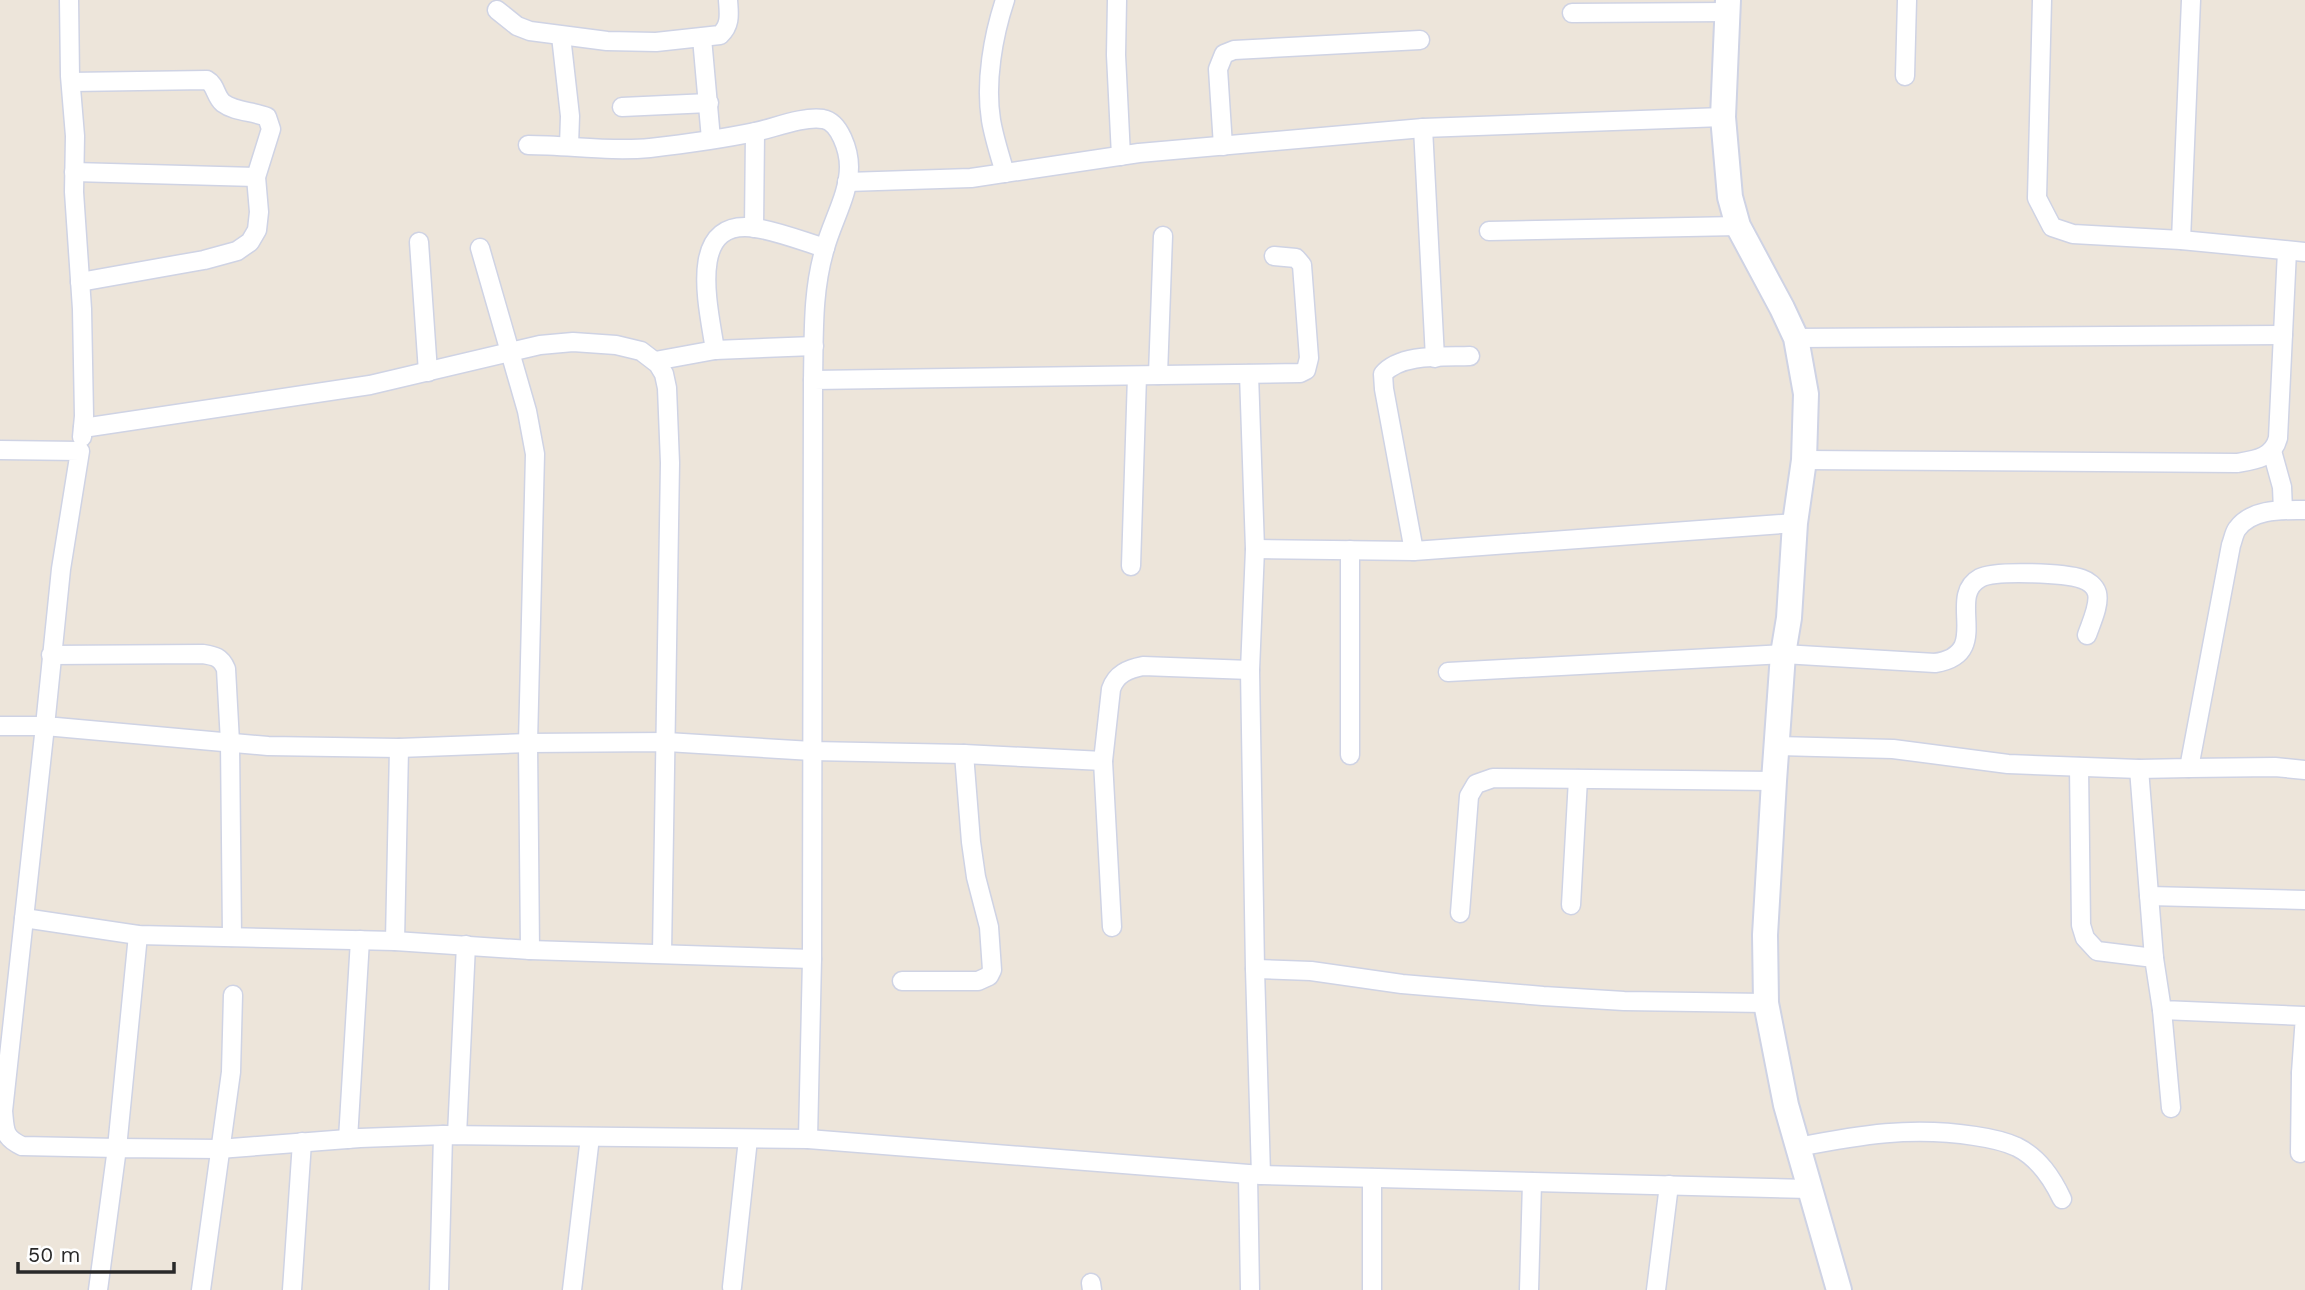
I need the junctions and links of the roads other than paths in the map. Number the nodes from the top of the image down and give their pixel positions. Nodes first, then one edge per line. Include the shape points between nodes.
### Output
1 (69, 0) edge
2 (728, 0) edge
3 (1005, 0) edge
4 (1117, 0) edge
5 (1907, 0) edge
6 (2042, 0) edge
7 (2191, 0) edge
8 (1727, 6) edge
9 (497, 10) dead end
10 (1573, 13) dead end
11 (561, 36) junction
12 (702, 38) junction
13 (1420, 40) dead end
14 (1905, 76) dead end
15 (71, 82) junction
16 (709, 103) junction
17 (622, 107) dead end
18 (1723, 117) junction
19 (1423, 128) junction
20 (755, 132) junction
21 (711, 139) junction
22 (528, 145) dead end
23 (569, 146) junction
24 (1223, 146) junction
25 (1121, 156) junction
26 (74, 172) junction
27 (1004, 173) junction
28 (257, 177) junction
29 (847, 181) junction
30 (1738, 226) junction
31 (754, 228) junction
32 (1489, 231) dead end
33 (1163, 236) dead end
34 (2181, 240) junction
35 (419, 242) dead end
36 (480, 248) dead end
37 (825, 248) junction
38 (2296, 252) edge
39 (1275, 256) dead end
40 (80, 282) junction
41 (2283, 335) junction
42 (1796, 338) junction
43 (814, 346) junction
44 (715, 351) junction
45 (510, 353) junction
46 (1470, 356) dead end
47 (1435, 358) junction
48 (655, 361) junction
49 (428, 372) junction
50 (1249, 374) junction
51 (1158, 375) junction
52 (1137, 376) junction
53 (813, 380) junction
54 (83, 428) junction
55 (0, 450) edge
56 (80, 451) junction
57 (2272, 451) junction
58 (1804, 460) junction
59 (2283, 510) junction
60 (2305, 510) edge
61 (1795, 523) junction
62 (1255, 549) junction
63 (1350, 550) junction
64 (1414, 551) junction
65 (1131, 565) dead end
66 (2087, 635) dead end
67 (1783, 654) junction
68 (51, 655) junction
69 (1250, 670) junction
70 (1448, 671) dead end
71 (0, 726) edge
72 (45, 726) junction
73 (667, 741) junction
74 (230, 743) junction
75 (528, 743) junction
76 (1776, 746) junction
77 (399, 748) junction
78 (812, 751) junction
79 (964, 754) junction
80 (1350, 755) dead end
81 (1103, 761) junction
82 (2079, 767) junction
83 (2189, 768) junction
84 (2139, 769) junction
85 (2305, 770) edge
86 (1578, 779) junction
87 (1773, 781) junction
88 (2149, 896) junction
89 (2305, 900) edge
90 (1571, 905) dead end
91 (1460, 913) dead end
92 (24, 918) junction
93 (1112, 927) dead end
94 (138, 935) junction
95 (232, 937) junction
96 (360, 940) junction
97 (395, 941) junction
98 (466, 945) junction
99 (530, 950) junction
100 (662, 953) junction
101 (2154, 958) junction
102 (812, 959) junction
103 (1255, 969) junction
104 (902, 981) dead end
105 (233, 995) dead end
106 (1766, 1003) junction
107 (2162, 1010) junction
108 (2305, 1015) edge
109 (5, 1049) edge
110 (2303, 1073) edge
111 (2171, 1108) dead end
112 (450, 1135) junction
113 (590, 1138) junction
114 (348, 1139) junction
115 (748, 1139) junction
116 (808, 1139) junction
117 (302, 1142) junction
118 (1798, 1147) junction
119 (117, 1148) junction
120 (219, 1149) junction
121 (2300, 1153) dead end
122 (1254, 1175) junction
123 (1372, 1178) junction
124 (1532, 1182) junction
125 (1669, 1185) junction
126 (1809, 1189) junction
127 (2062, 1199) dead end
128 (732, 1287) dead end
129 (98, 1290) edge
130 (201, 1290) edge
131 (292, 1290) edge
132 (439, 1290) edge
133 (572, 1290) edge
134 (1250, 1290) edge
135 (1372, 1290) edge
136 (1529, 1290) edge
137 (1656, 1290) edge
138 (1839, 1290) edge

1 - 15 street
2 - 12 street via 727,29
3 - 27 street via 989,96
4 - 25 street
5 - 14 street
6 - 34 street via 2037,198 2043,212 2052,227 2073,234
7 - 34 street
8 - 10 street
8 - 18 street
9 - 11 street via 517,26
11 - 12 street via 628,42
11 - 23 street
12 - 16 street
13 - 24 street via 1224,54 1218,69
15 - 26 street
15 - 28 street via 207,80 225,105 271,122
16 - 17 street
16 - 21 street
18 - 19 street
18 - 30 street via 1730,197
19 - 24 street
19 - 47 street
20 - 21 street
20 - 29 street via 809,119 831,122 849,156
20 - 31 street
21 - 23 street via 649,148
22 - 23 street
24 - 25 street
25 - 27 street
26 - 28 street
26 - 40 street
27 - 29 street
28 - 40 street via 257,230 237,251
29 - 37 street
30 - 32 street
30 - 42 street
31 - 37 street
31 - 44 street via 721,232 710,249 706,264
33 - 51 street
34 - 38 street
35 - 49 street
36 - 45 street
37 - 43 street via 815,290
38 - 41 street
39 - 50 street via 1296,258 1302,265 1309,358 1306,370 1300,373
40 - 54 street
41 - 42 street
41 - 57 street via 2278,438
42 - 58 street via 1806,394
43 - 44 street
43 - 53 street
44 - 48 street
45 - 48 street via 540,345 584,343 641,351
45 - 49 street
45 - 75 street via 535,454
46 - 47 street
47 - 64 street via 1404,360 1383,374
48 - 73 street via 667,388 670,463
49 - 54 street via 370,385
50 - 51 street
50 - 62 street
51 - 52 street
52 - 53 street
52 - 65 street
53 - 78 street
54 - 56 street
55 - 56 street
56 - 68 street
57 - 58 street via 2237,463
57 - 59 street
58 - 61 street
59 - 60 street
59 - 83 street via 2247,521 2237,529 2231,545
61 - 64 street
61 - 67 street
62 - 63 street
62 - 69 street
63 - 64 street
63 - 80 street
66 - 67 street via 2097,602 2091,583 2068,575 1998,573 1979,578 1971,586 1965,645 1948,661
67 - 70 street
67 - 76 street
68 - 72 street
68 - 74 street via 217,656 226,668
69 - 81 street via 1129,669 1114,680 1111,689
69 - 103 street
71 - 72 street
72 - 74 street
72 - 92 street
73 - 75 street
73 - 78 street
73 - 100 street
74 - 77 street
74 - 95 street
75 - 77 street
75 - 99 street
76 - 82 street via 1893,749 2008,764
76 - 87 street
77 - 97 street
78 - 79 street
78 - 102 street
79 - 81 street
79 - 104 street via 971,842 989,927 992,970 978,981
81 - 93 street
82 - 84 street
82 - 101 street via 2081,925 2085,938 2097,951
83 - 84 street
83 - 85 street
84 - 88 street
86 - 87 street
86 - 90 street
86 - 91 street via 1493,778 1476,784 1469,796
87 - 106 street
88 - 89 street
88 - 101 street
92 - 94 street
92 - 109 street
94 - 95 street
94 - 119 street
95 - 96 street
96 - 97 street
96 - 114 street
97 - 98 street
98 - 99 street
98 - 112 street
99 - 100 street
100 - 102 street
101 - 107 street
102 - 116 street
103 - 106 street via 1543,996
103 - 122 street
105 - 120 street via 231,1072
106 - 118 street
107 - 108 street
107 - 111 street
108 - 110 street
109 - 119 street via 3,1111 5,1132 11,1140 22,1146
110 - 121 street
112 - 113 street
112 - 114 street
112 - 132 street
113 - 115 street
113 - 133 street
114 - 117 street
115 - 116 street
115 - 128 street
116 - 122 street
117 - 120 street
117 - 131 street
118 - 126 street
118 - 127 street via 1869,1133 1910,1131 1993,1139 2018,1147 2040,1164
119 - 120 street
119 - 129 street
120 - 130 street
122 - 123 street
122 - 134 street
123 - 124 street
123 - 135 street
124 - 125 street
124 - 136 street
125 - 126 street
125 - 137 street
126 - 138 street

